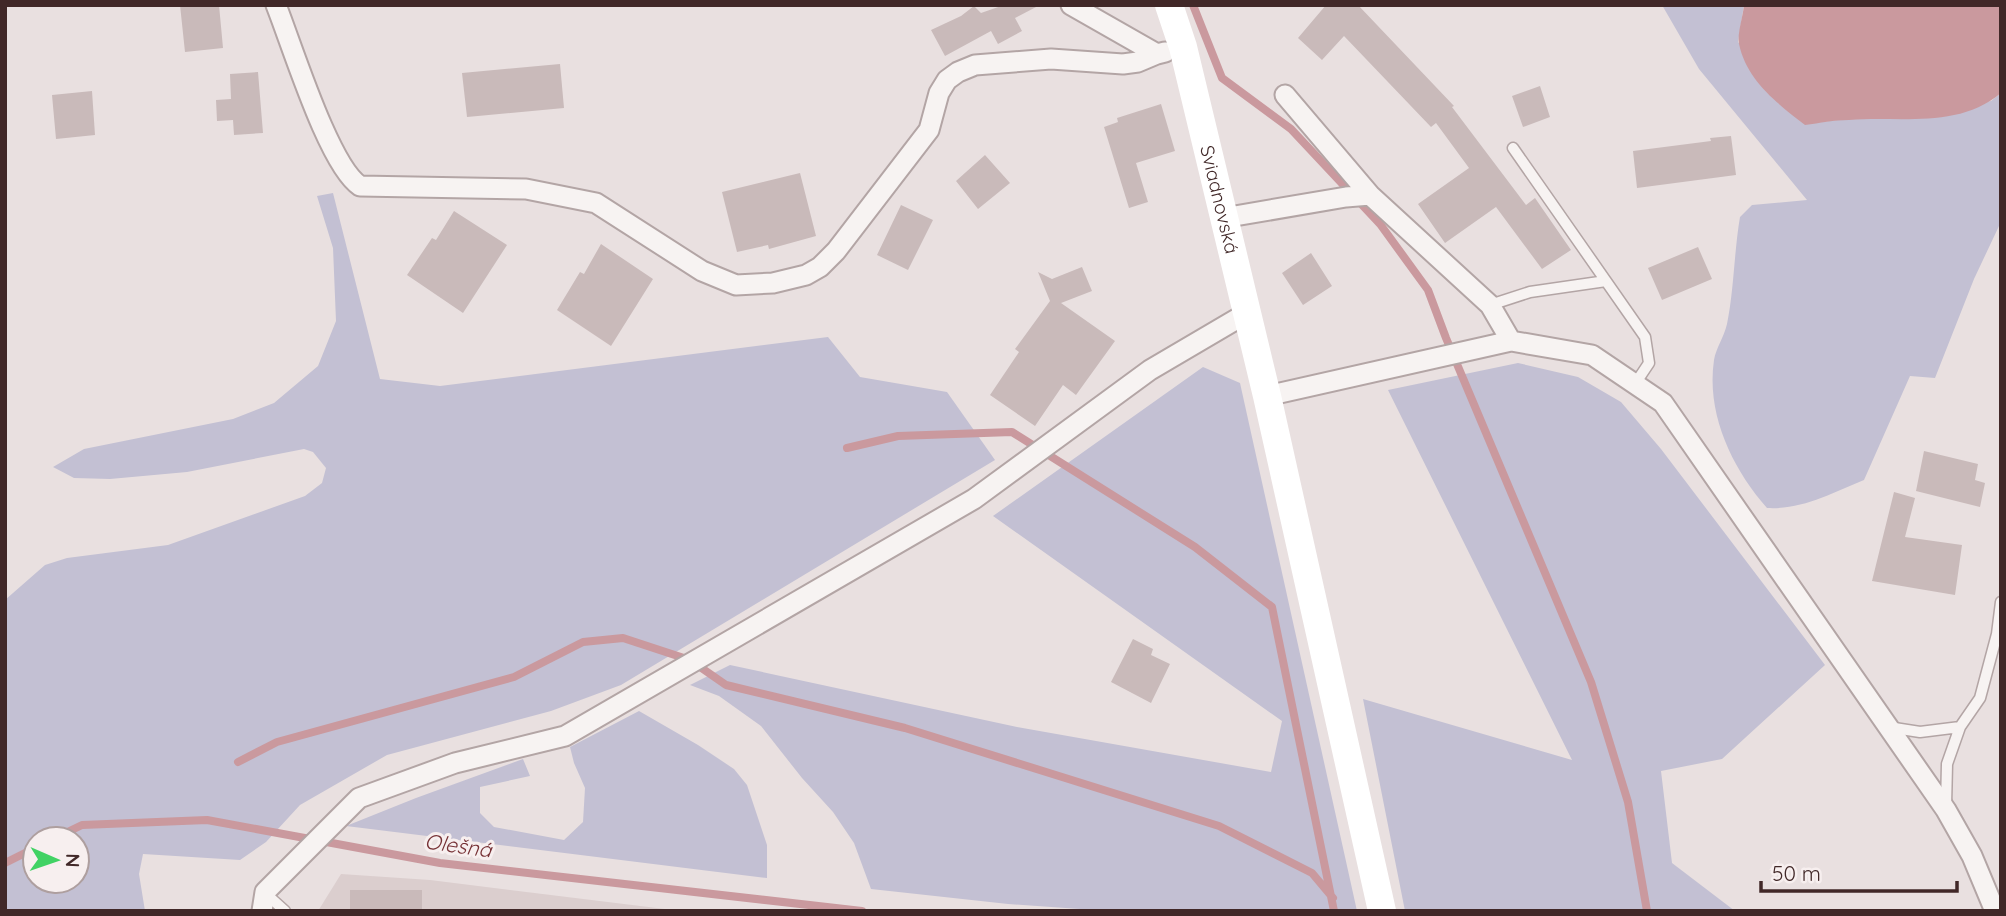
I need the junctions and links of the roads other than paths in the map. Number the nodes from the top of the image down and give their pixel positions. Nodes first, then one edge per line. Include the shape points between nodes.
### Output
1 (276, 5) edge
2 (1071, 5) edge
3 (1169, 5) edge
4 (1170, 51) junction
5 (1285, 95) dead end
6 (1513, 148) dead end
7 (1359, 196) junction
8 (1223, 218) junction
9 (1606, 281) junction
10 (1490, 305) junction
11 (1247, 313) junction
12 (1511, 341) junction
13 (1635, 384) junction
14 (1267, 396) junction
15 (2001, 602) edge
16 (1888, 727) junction
17 (1959, 727) junction
18 (1946, 810) junction
19 (263, 902) edge
20 (285, 911) edge
21 (1382, 911) edge
22 (1995, 911) edge

1 - 4 street via 331,147 349,179 360,186 526,189 596,203 702,271 736,285 773,283 820,267 929,130 939,93 958,72 975,65 1051,59 1123,64
2 - 4 street
3 - 4 street, Sviadnovská
4 - 8 street, Sviadnovská
5 - 7 street
6 - 9 lane
7 - 8 street
7 - 10 street
8 - 11 street, Sviadnovská
9 - 10 lane via 1530,292
9 - 13 lane via 1645,337 1649,363
10 - 12 street
11 - 14 street, Sviadnovská
11 - 19 street via 1150,370 974,499 565,736 455,763 359,798
12 - 13 street via 1592,355
12 - 14 street
13 - 16 street via 1662,403
14 - 21 street, Sviadnovská
15 - 17 lane via 1980,698
16 - 17 lane via 1920,732
16 - 18 street
17 - 18 lane via 1947,764
18 - 22 street
19 - 20 lane

